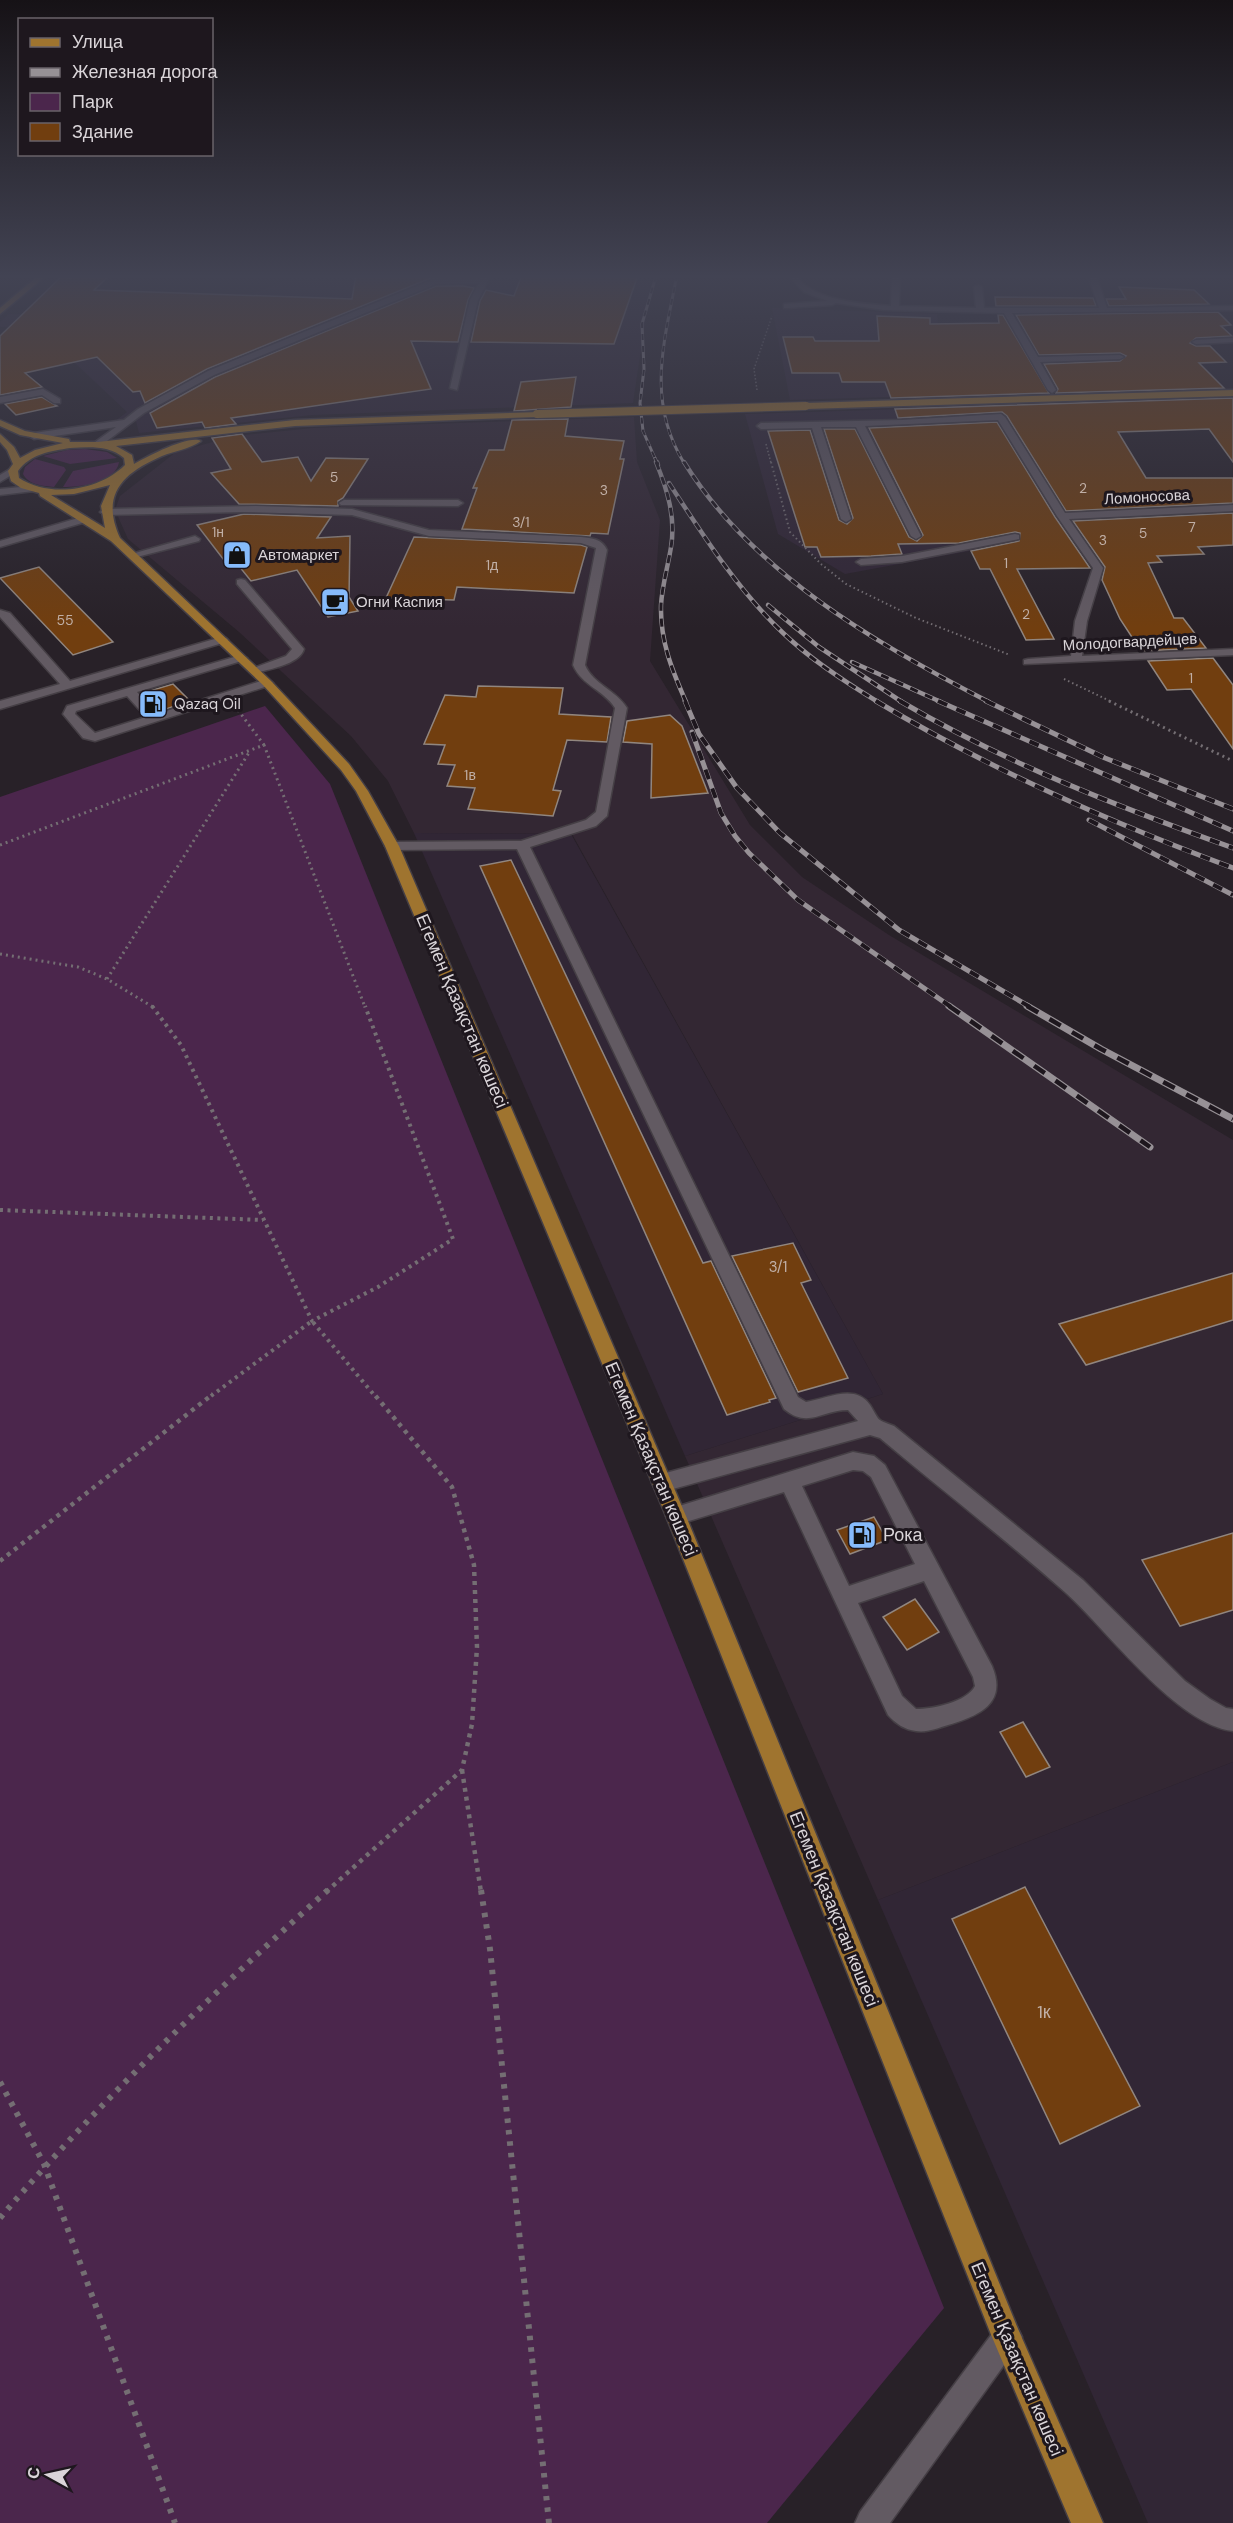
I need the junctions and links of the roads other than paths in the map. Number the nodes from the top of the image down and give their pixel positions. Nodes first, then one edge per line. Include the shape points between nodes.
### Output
1 (39, 393) edge
2 (44, 393) edge
3 (174, 393) edge
4 (1233, 393) edge
5 (0, 400) edge
6 (57, 401) dead end
7 (0, 423) edge
8 (124, 423) junction
9 (295, 423) junction
10 (859, 424) junction
11 (816, 425) junction
12 (761, 426) road end
13 (34, 436) junction
14 (0, 437) edge
15 (112, 442) junction
16 (94, 445) junction
17 (15, 467) junction
18 (122, 475) junction
19 (0, 479) edge
20 (32, 489) junction
21 (0, 492) edge
22 (458, 503) dead end
23 (1233, 508) edge
24 (246, 510) junction
25 (105, 512) junction
26 (1062, 516) junction
27 (85, 519) junction
28 (846, 519) dead end
29 (916, 537) dead end
30 (1015, 537) dead end
31 (115, 539) junction
32 (195, 539) dead end
33 (0, 544) edge
34 (133, 555) junction
35 (861, 562) dead end
36 (241, 582) dead end
37 (0, 613) edge
38 (222, 640) junction
39 (1233, 652) edge
40 (1076, 659) junction
41 (1028, 662) road end
42 (254, 670) junction
43 (66, 684) junction
44 (129, 691) junction
45 (0, 705) edge
46 (154, 718) junction
47 (522, 845) junction
48 (392, 846) junction
49 (870, 1426) junction
50 (789, 1481) junction
51 (662, 1483) junction
52 (676, 1516) junction
53 (929, 1569) junction
54 (844, 1598) junction
55 (1233, 1720) edge
56 (1007, 2337) junction
57 (871, 2523) edge
58 (1087, 2523) edge

1 - 5 street
2 - 6 street
3 - 8 street
4 - 9 main road, bridge
7 - 13 main road
8 - 13 street
8 - 15 street
9 - 15 main road
9 - 18 main road via 181,445
10 - 11 street
10 - 26 street via 1001,417
10 - 29 street
11 - 12 street
11 - 28 street
13 - 16 main road
14 - 17 main road via 10,449
15 - 16 main road
15 - 18 main road via 130,459 130,466
16 - 17 main road via 49,449 31,455
17 - 19 street
17 - 20 main road via 16,482
18 - 20 main road via 99,486 75,491
18 - 25 main road via 108,497
20 - 21 street
20 - 27 main road
22 - 24 street via 343,503
23 - 26 street, Ломоносова
24 - 25 street
24 - 47 street via 352,512 429,532 581,540 601,546 579,665 583,675 614,697 621,708 602,813 591,823
25 - 31 main road, Егемен Қазақстан көшесі
26 - 40 street via 1098,568 1081,621
27 - 31 main road
27 - 33 street
30 - 35 street via 902,560
31 - 34 main road, Егемен Қазақстан көшесі
32 - 34 street
34 - 38 main road, Егемен Қазақстан көшесі
36 - 42 street via 298,649 290,658
37 - 43 street via 6,615
38 - 42 main road, Егемен Қазақстан көшесі
38 - 43 street
39 - 40 street, Молодогвардейцев
40 - 41 street, Молодогвардейцев
42 - 44 street
42 - 46 street
42 - 48 main road, Егемен Қазақстан көшесі via 345,767
43 - 45 street
44 - 46 street
44 - 46 street via 71,709 69,714 91,737
47 - 48 street
47 - 49 street via 791,1403 806,1412 834,1403 852,1404 862,1411
48 - 51 main road, Егемен Қазақстан көшесі
49 - 51 street
49 - 55 street via 899,1440 1075,1587 1177,1689 1209,1711
50 - 52 street
50 - 53 street via 853,1461 874,1466
50 - 54 street
51 - 52 main road, Егемен Қазақстан көшесі
52 - 56 main road, Егемен Қазақстан көшесі
53 - 54 street
53 - 54 street via 986,1682 986,1691 975,1703 928,1720 909,1718 894,1704
56 - 57 street
56 - 58 main road, Егемен Қазақстан көшесі

